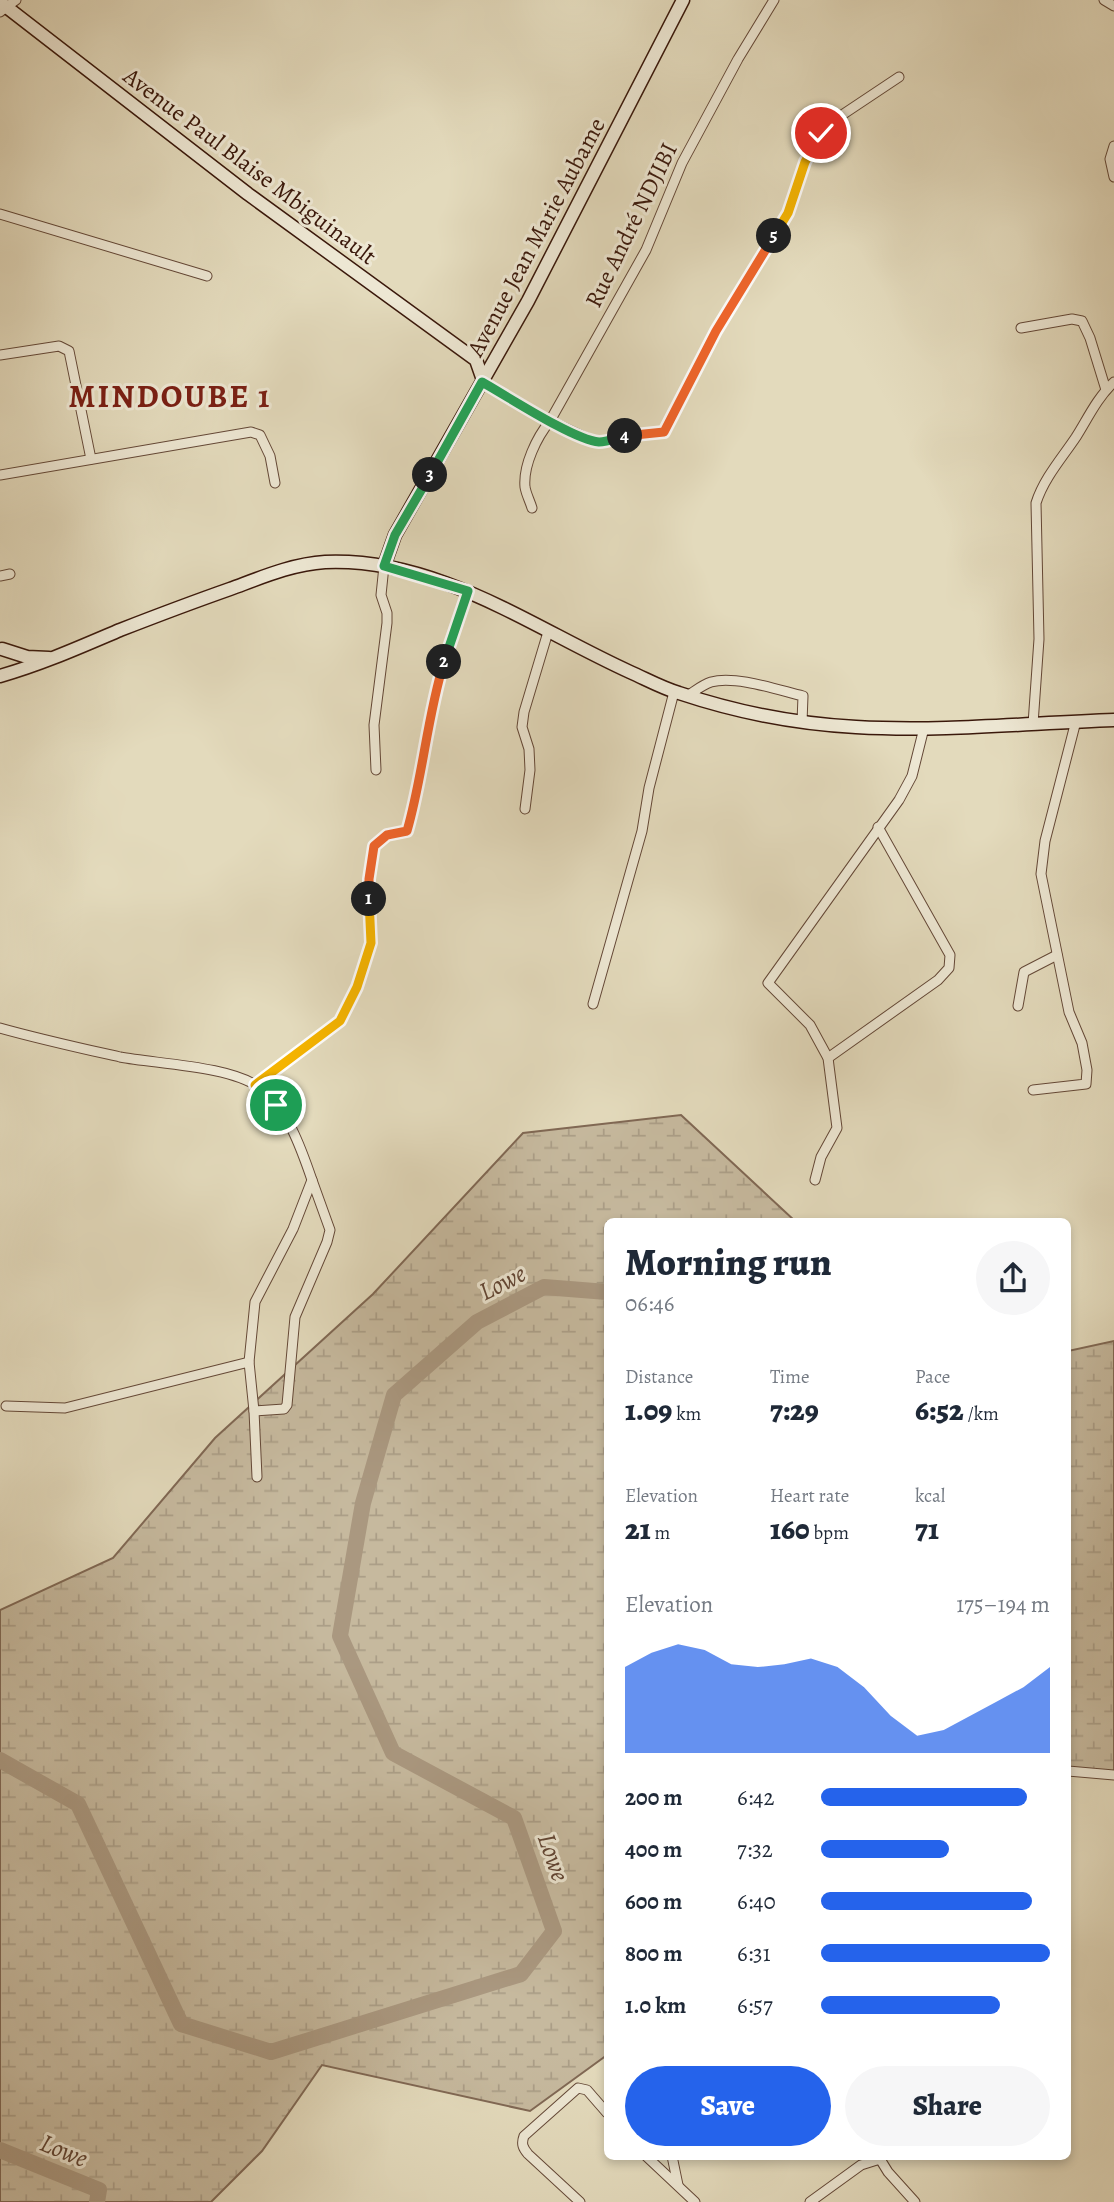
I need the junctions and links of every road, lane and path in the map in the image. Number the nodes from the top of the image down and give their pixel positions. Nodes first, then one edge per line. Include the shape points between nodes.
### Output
1 (683, 0) edge
2 (774, 0) edge
3 (1104, 0) edge
4 (5, 5) edge
5 (1114, 6) edge
6 (899, 77) dead end
7 (1114, 146) edge
8 (1114, 177) edge
9 (0, 214) edge
10 (207, 276) dead end
11 (1021, 327) dead end
12 (0, 355) edge
13 (497, 356) junction
14 (476, 360) junction
15 (483, 381) junction
16 (1114, 382) edge
17 (1106, 390) junction
18 (550, 421) junction
19 (91, 459) junction
20 (0, 475) edge
21 (275, 483) dead end
22 (532, 508) dead end
23 (384, 566) junction
24 (468, 591) junction
25 (548, 632) junction
26 (1, 649) edge
27 (58, 658) junction
28 (3, 675) edge
29 (674, 692) junction
30 (687, 696) junction
31 (1114, 720) edge
32 (1076, 721) junction
33 (802, 722) junction
34 (1033, 724) junction
35 (924, 728) junction
36 (376, 770) dead end
37 (525, 809) dead end
38 (878, 827) junction
39 (1057, 955) junction
40 (593, 1004) dead end
41 (1018, 1006) dead end
42 (0, 1028) edge
43 (828, 1058) junction
44 (255, 1085) junction
45 (1033, 1090) dead end
46 (312, 1180) junction
47 (815, 1180) dead end
48 (249, 1362) junction
49 (6, 1406) dead end
50 (254, 1411) junction
51 (257, 1476) dead end
52 (1071, 1771) edge
53 (1114, 1775) edge
54 (604, 2110) edge
55 (650, 2160) edge
56 (673, 2160) edge
57 (867, 2160) edge
58 (881, 2160) edge
59 (678, 2186) junction
60 (580, 2202) edge
61 (695, 2202) edge
62 (810, 2202) edge
63 (915, 2202) edge

1 - 13 street, Avenue Jean Marie Aubame
2 - 18 street, Rue André NDJIBI via 682,163 646,250
3 - 5 street
4 - 14 street, Avenue Paul Blaise Mbiguinault via 248,194
6 - 18 street via 833,121 811,147 788,213 716,331 664,432 600,442
7 - 8 street via 1110,159
9 - 10 street
11 - 17 street via 1082,321
12 - 19 street via 59,346 69,351
13 - 14 street
13 - 15 street, Avenue Jean Marie Aubame
14 - 15 street
15 - 18 street
15 - 23 street, Avenue Jean Marie Aubame via 395,535
16 - 17 street
17 - 34 street via 1041,487 1036,503 1038,639
18 - 22 street, Rue André NDJIBI via 540,433 527,470 525,490
19 - 20 street
19 - 21 street via 251,432 266,444
23 - 24 street
23 - 27 street via 322,562 276,572
23 - 36 street via 381,595 387,622 374,725
24 - 25 street
24 - 44 street via 439,677 407,831 387,835 374,846 369,879 371,943 357,987 340,1021
25 - 29 street
25 - 37 street via 522,727 530,770
26 - 27 street via 34,658
26 - 28 street via 9,664
27 - 28 street
29 - 30 street
29 - 40 street via 642,831
30 - 33 street via 737,711
30 - 33 street via 716,681 764,687 803,696
31 - 32 street
32 - 34 street
32 - 39 street via 1041,874
33 - 35 street
34 - 35 street
35 - 38 street via 912,776
38 - 43 street via 768,983 810,1025
38 - 43 street via 950,955 949,968
39 - 41 street via 1024,972
39 - 45 street via 1069,1012 1082,1043 1086,1084
42 - 44 street via 121,1057 218,1073
43 - 47 street via 837,1128
44 - 46 street via 289,1124
46 - 48 street via 293,1229 255,1302
46 - 50 street via 330,1230 295,1317 287,1405 277,1411
48 - 49 street via 65,1408
48 - 50 street
50 - 51 street
52 - 53 street
54 - 60 street via 587,2090 578,2088 522,2141 528,2154
55 - 59 street
56 - 59 street
57 - 62 street
58 - 63 street
59 - 61 street

